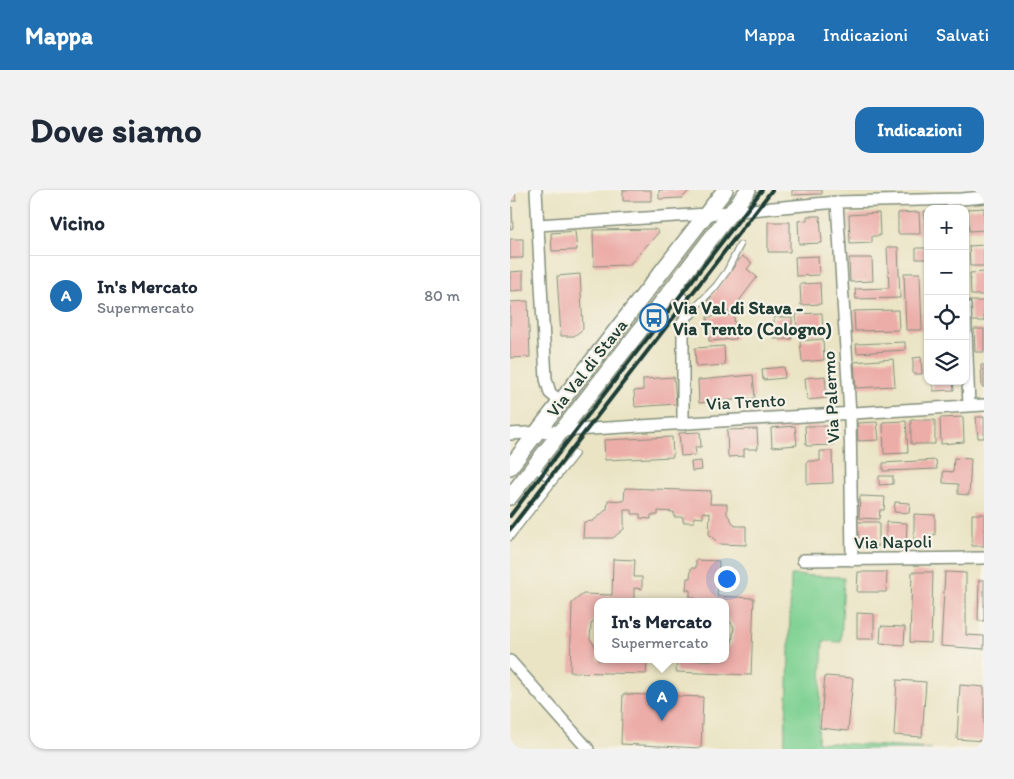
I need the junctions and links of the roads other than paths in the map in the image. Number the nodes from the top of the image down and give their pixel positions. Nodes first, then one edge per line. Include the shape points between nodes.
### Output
1 (536, 190) edge
2 (725, 190) edge
3 (748, 190) edge
4 (984, 197) edge
5 (837, 202) junction
6 (961, 204) edge
7 (732, 211) junction
8 (707, 214) junction
9 (538, 225) junction
10 (740, 245) dead end
11 (672, 289) junction
12 (690, 313) junction
13 (966, 340) edge
14 (560, 401) junction
15 (969, 406) junction
16 (984, 406) edge
17 (850, 414) junction
18 (683, 424) junction
19 (561, 432) junction
20 (536, 433) junction
21 (510, 434) edge
22 (575, 454) dead end
23 (511, 463) edge
24 (533, 467) junction
25 (553, 482) junction
26 (510, 497) edge
27 (510, 537) edge
28 (984, 558) edge
29 (803, 560) dead end
30 (852, 560) junction
31 (510, 661) edge
32 (588, 749) edge

1 - 9 street
2 - 8 street, Via Val di Stava
3 - 7 street, Via Val di Stava
4 - 6 street
5 - 6 street
5 - 7 street
5 - 17 street, Via Palermo
7 - 8 street
7 - 11 street, Via Val di Stava
8 - 9 street
8 - 14 street, Via Val di Stava
9 - 14 street via 546,379 550,393
10 - 12 lane via 727,271
11 - 12 street
11 - 19 street, Via Val di Stava
12 - 18 street via 684,323
13 - 15 street
14 - 20 street, Via Val di Stava
15 - 16 street, Via Trento
15 - 17 street, Via Trento
17 - 18 street, Via Trento
17 - 30 street, Via Palermo
18 - 19 street, Via Trento
19 - 20 street, Via Trento
19 - 24 street, Via Val di Stava
20 - 21 street, Via Trento
20 - 23 street, Via Val di Stava
22 - 25 lane
24 - 25 lane
24 - 26 street, Via Val di Stava
25 - 27 lane
28 - 30 street, Via Napoli
29 - 30 street, Via Napoli
31 - 32 street

